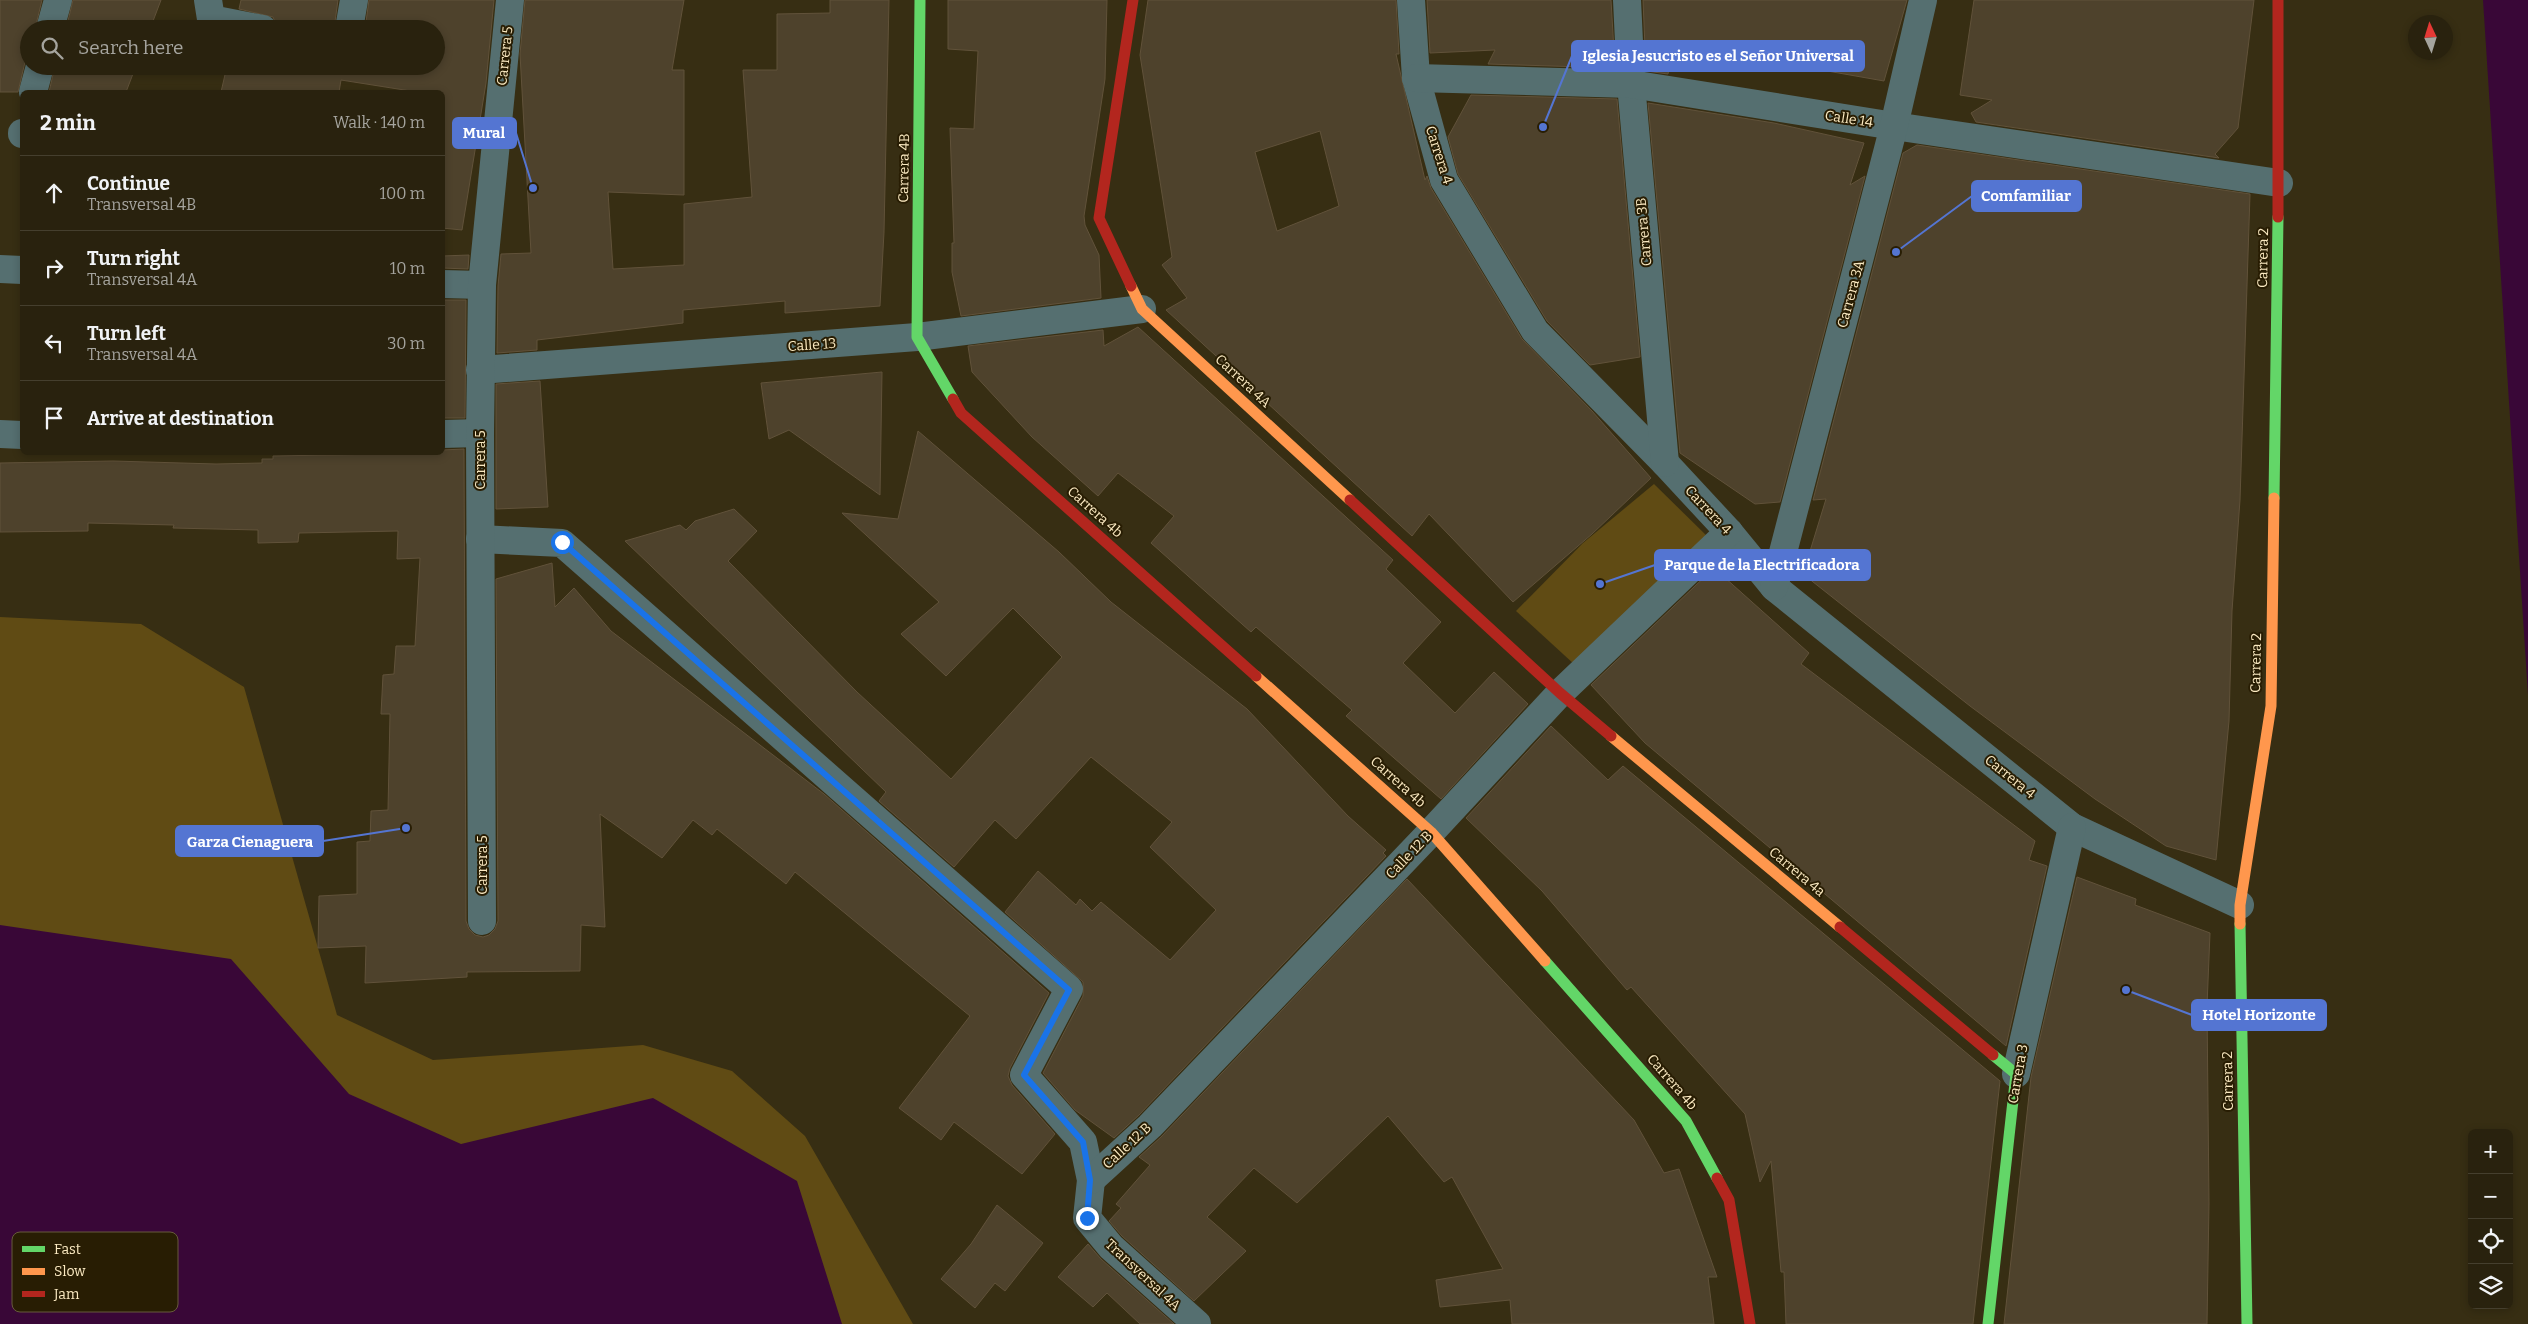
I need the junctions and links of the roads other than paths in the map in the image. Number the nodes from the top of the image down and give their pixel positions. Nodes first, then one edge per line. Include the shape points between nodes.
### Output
1 (58, 0) edge
2 (354, 0) edge
3 (510, 0) edge
4 (920, 0) edge
5 (1133, 0) edge
6 (1411, 0) edge
7 (1627, 0) edge
8 (1923, 0) edge
9 (2278, 0) edge
10 (209, 9) edge
11 (52, 20) edge
12 (238, 20) edge
13 (351, 20) edge
14 (38, 75) edge
15 (1416, 78) junction
16 (1631, 84) junction
17 (34, 90) edge
18 (1894, 126) junction
19 (2279, 183) junction
20 (0, 269) edge
21 (20, 270) edge
22 (445, 284) edge
23 (482, 285) junction
24 (1142, 309) junction
25 (917, 337) junction
26 (480, 370) junction
27 (480, 433) junction
28 (0, 434) edge
29 (445, 434) edge
30 (20, 435) edge
31 (1665, 463) junction
32 (1729, 532) junction
33 (480, 539) junction
34 (1774, 587) junction
35 (1560, 693) junction
36 (2072, 827) junction
37 (1431, 832) junction
38 (2240, 905) junction
39 (482, 921) dead end
40 (2016, 1074) junction
41 (1090, 1180) junction
42 (1196, 1324) edge
43 (1750, 1324) edge
44 (1988, 1324) edge
45 (2247, 1324) edge

1 - 11 street
2 - 13 street
3 - 23 street, Carrera 5
4 - 25 street, Carrera 4B
5 - 24 street, Carrera 4A via 1099,218
6 - 15 street, Carrera 4
7 - 16 street, Carrera 3B
8 - 18 street, Carrera 3A
9 - 19 street, Carrera 2
10 - 12 street
14 - 17 street
15 - 16 street, Calle 14
15 - 31 street, Carrera 4 via 1444,180 1535,331
16 - 18 street, Calle 14
16 - 31 street, Carrera 3B
18 - 19 street, Calle 14
18 - 34 street, Carrera 3A
19 - 38 street, Carrera 2 via 2270,706
20 - 21 street
22 - 23 street
23 - 26 street, Carrera 5
24 - 25 street, Calle 13
24 - 35 street, Carrera 4A
25 - 26 street, Calle 13
25 - 37 street, Carrera 4b via 961,413
26 - 27 street, Carrera 5
27 - 29 street
27 - 33 street, Carrera 5
28 - 30 street
31 - 32 street, Carrera 4
32 - 34 street, Carrera 4
32 - 35 street, Calle 12 B
33 - 39 street, Carrera 5
33 - 41 street, Transversal 4A via 562,542 1069,990 1024,1075 1083,1142
34 - 36 street, Carrera 4
35 - 37 street, Calle 12 B
35 - 40 street, Carrera 4a
36 - 38 street, Carrera 4
36 - 40 street, Carrera 3
37 - 41 street, Calle 12 B via 1150,1126
37 - 43 street, Carrera 4b via 1686,1121 1729,1200
38 - 45 street, Carrera 2
40 - 44 street, Carrera 3
41 - 42 street, Transversal 4A via 1087,1218 1111,1247

